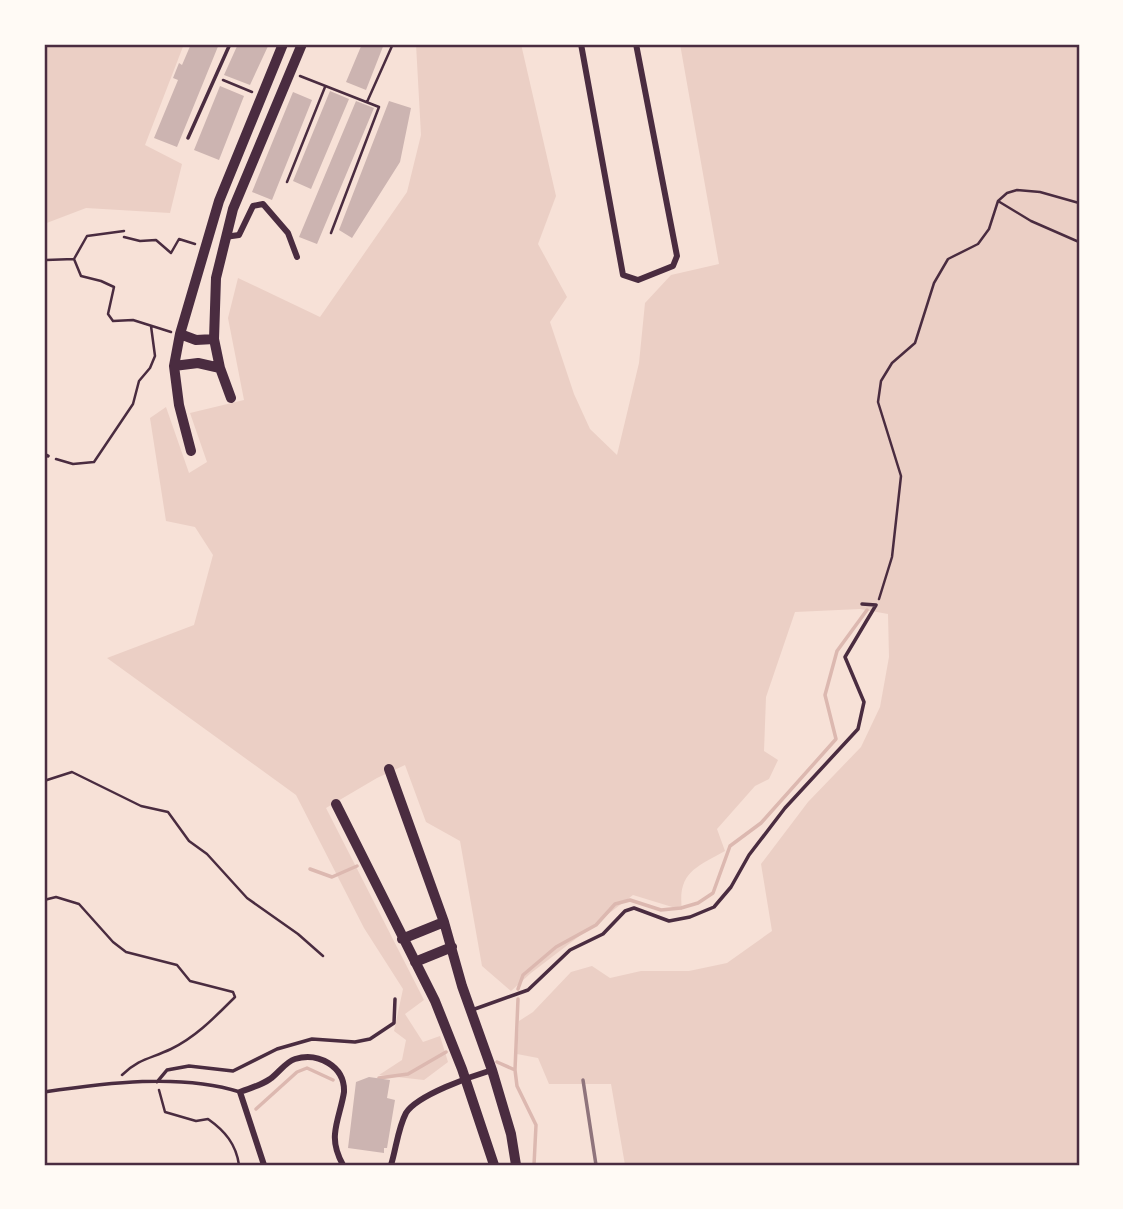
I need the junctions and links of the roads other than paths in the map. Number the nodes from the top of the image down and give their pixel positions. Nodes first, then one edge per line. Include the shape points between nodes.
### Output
1 (230, 44) edge
2 (283, 44) edge
3 (302, 44) edge
4 (580, 44) edge
5 (636, 44) edge
6 (188, 138) dead end
7 (225, 237) junction
8 (297, 257) dead end
9 (180, 334) junction
10 (214, 339) junction
11 (174, 366) junction
12 (220, 368) junction
13 (231, 398) dead end
14 (191, 451) dead end
15 (862, 604) dead end
16 (389, 769) dead end
17 (335, 804) dead end
18 (444, 922) junction
19 (402, 939) junction
20 (452, 947) junction
21 (415, 962) junction
22 (395, 999) dead end
23 (470, 1011) junction
24 (492, 1070) junction
25 (465, 1078) junction
26 (157, 1082) junction
27 (44, 1092) edge
28 (240, 1092) junction
29 (264, 1165) edge
30 (342, 1165) edge
31 (391, 1165) edge
32 (494, 1165) edge
33 (516, 1165) edge

1 - 6 lane
2 - 9 main road via 219,201
3 - 7 main road
4 - 5 street via 623,275 638,279 673,266 677,256
7 - 8 street via 239,234 253,206 263,204 288,233
7 - 10 main road via 216,278
9 - 10 main road via 196,340
9 - 11 main road
10 - 12 main road
11 - 12 main road via 198,363
11 - 14 main road
12 - 13 main road
15 - 23 lane via 876,605 845,657 864,702 858,729 785,808 714,907 669,921 634,908 625,911 603,934 570,950 528,990
16 - 18 main road
17 - 19 main road
18 - 19 main road
18 - 20 main road
19 - 21 main road
20 - 21 main road
20 - 23 main road
21 - 25 main road
22 - 26 lane via 394,1023 370,1040 312,1039 276,1049 233,1071 189,1066 167,1070
23 - 24 main road
24 - 25 street
24 - 33 main road
25 - 31 street via 413,1105 405,1114
25 - 32 main road
26 - 27 lane
26 - 28 lane via 215,1084
28 - 29 street
28 - 30 street via 268,1081 293,1059 327,1061 343,1080 334,1137

